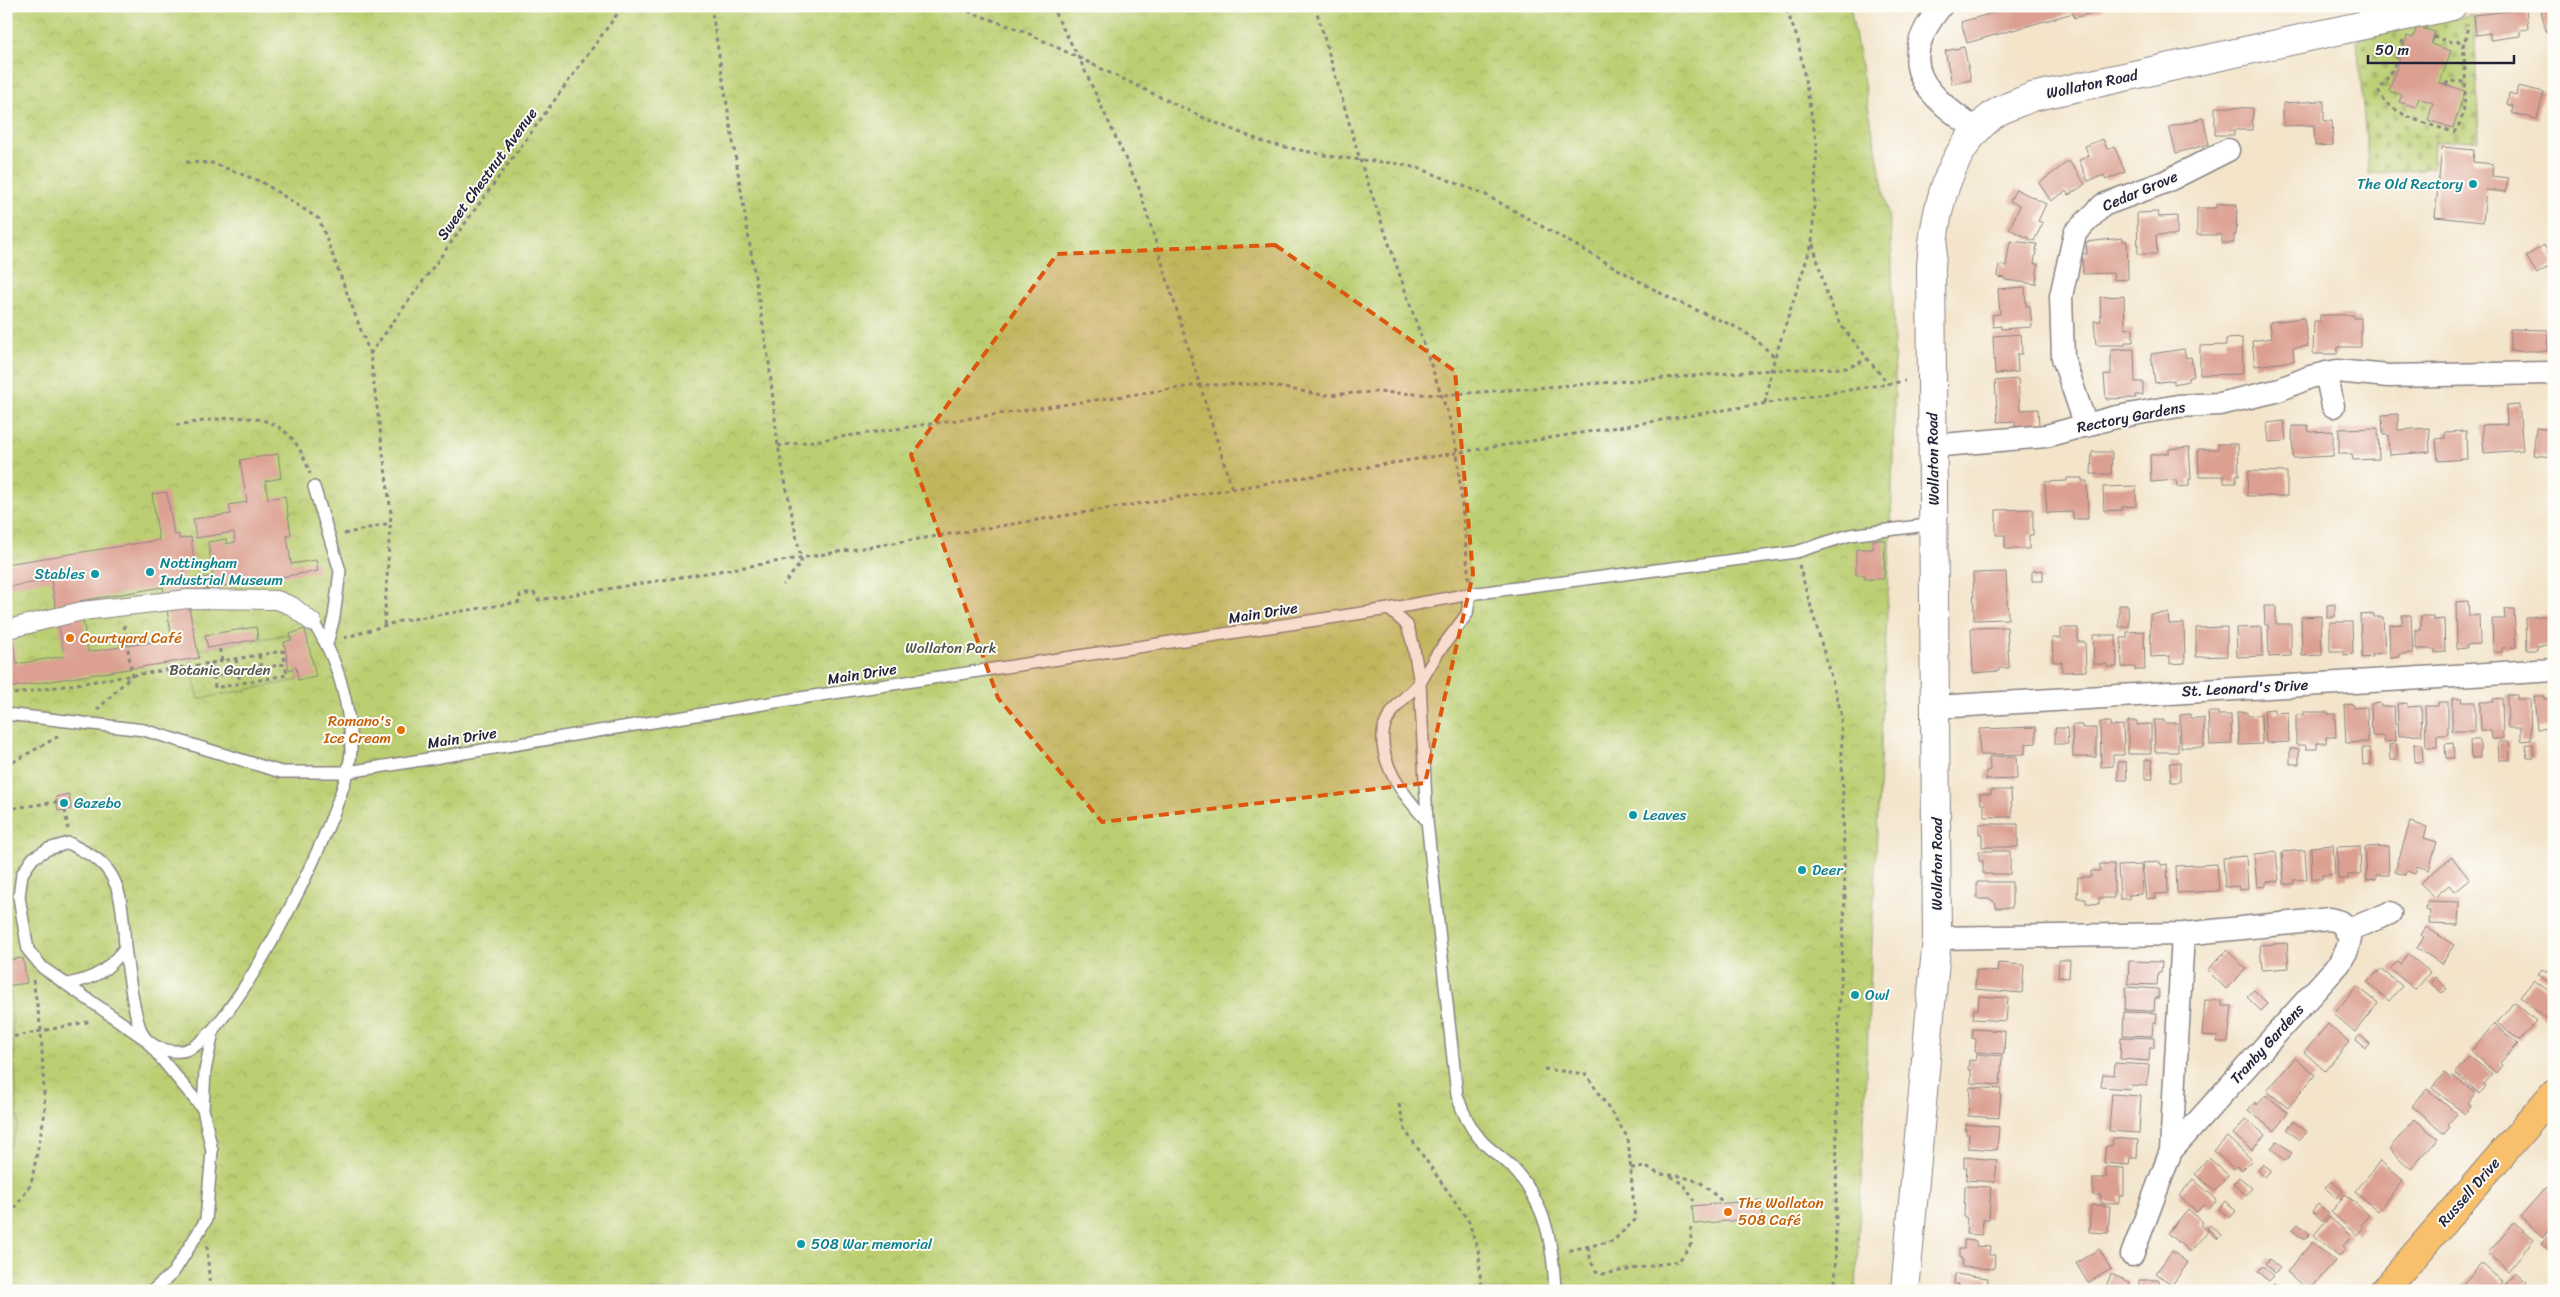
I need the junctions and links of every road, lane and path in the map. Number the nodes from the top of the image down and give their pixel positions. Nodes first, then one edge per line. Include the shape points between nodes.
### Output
1 (623, 6) edge
2 (711, 6) edge
3 (953, 6) edge
4 (1051, 6) edge
5 (1315, 6) edge
6 (1785, 6) edge
7 (1941, 6) edge
8 (2459, 11) edge
9 (2433, 37) dead end
10 (2406, 39) dead end
11 (2463, 41) junction
12 (1079, 58) junction
13 (2464, 82) junction
14 (2446, 85) dead end
15 (1978, 131) junction
16 (2228, 150) dead end
17 (1360, 160) junction
18 (186, 162) dead end
19 (1812, 243) junction
20 (370, 354) junction
21 (1775, 357) junction
22 (1868, 359) junction
23 (1771, 370) junction
24 (2326, 373) junction
25 (2554, 373) edge
26 (1905, 381) dead end
27 (1888, 384) junction
28 (1199, 385) junction
29 (1441, 395) junction
30 (1765, 403) junction
31 (2332, 406) dead end
32 (176, 425) dead end
33 (2086, 426) junction
34 (778, 446) junction
35 (1932, 446) junction
36 (1457, 452) junction
37 (314, 486) joint
38 (1232, 489) junction
39 (390, 523) junction
40 (1934, 524) junction
41 (331, 538) junction
42 (1796, 552) junction
43 (801, 559) junction
44 (783, 585) dead end
45 (1470, 594) junction
46 (1388, 609) junction
47 (312, 622) joint
48 (384, 626) junction
49 (12, 628) dead end
50 (327, 644) junction
51 (126, 646) dead end
52 (219, 646) dead end
53 (260, 654) junction
54 (236, 659) junction
55 (222, 661) junction
56 (212, 663) junction
57 (285, 664) junction
58 (261, 668) junction
59 (2554, 670) edge
60 (238, 672) junction
61 (132, 675) junction
62 (214, 676) junction
63 (263, 679) junction
64 (240, 683) junction
65 (1420, 683) junction
66 (6, 695) edge
67 (1936, 707) junction
68 (6, 714) edge
69 (85, 722) junction
70 (61, 735) dead end
71 (6, 766) edge
72 (348, 772) junction
73 (57, 802) dead end
74 (6, 809) edge
75 (1427, 821) junction
76 (2390, 913) dead end
77 (2346, 931) junction
78 (2183, 934) junction
79 (1937, 938) junction
80 (125, 948) junction
81 (28, 950) junction
82 (68, 984) junction
83 (114, 1017) junction
84 (41, 1030) junction
85 (213, 1032) junction
86 (6, 1038) edge
87 (145, 1039) junction
88 (1544, 1069) dead end
89 (2554, 1093) edge
90 (1399, 1104) dead end
91 (203, 1109) junction
92 (2170, 1151) junction
93 (1631, 1168) junction
94 (1669, 1174) junction
95 (1694, 1201) dead end
96 (1722, 1201) dead end
97 (206, 1220) junction
98 (6, 1222) edge
99 (1691, 1225) dead end
100 (1588, 1247) junction
101 (1554, 1254) junction
102 (2132, 1255) dead end
103 (1555, 1289) edge
104 (152, 1291) edge
105 (210, 1291) edge
106 (1481, 1291) edge
107 (1835, 1291) edge
108 (1906, 1291) edge
109 (2384, 1291) edge

1 - 20 path, Sweet Chestnut Avenue
2 - 34 path via 769,363
3 - 12 path via 1024,31
4 - 12 path
5 - 17 path
6 - 19 path via 1798,40 1817,146
7 - 15 street via 1928,22 1920,40 1917,58 1920,75 1936,99
8 - 11 path via 2468,31
8 - 15 street, Wollaton Road via 2032,97 1996,114
9 - 11 path via 2454,43
10 - 13 path via 2402,40 2393,69 2378,91 2391,106 2415,120 2454,132 2461,117
11 - 13 path
12 - 17 path via 1204,118 1266,143
12 - 28 path via 1139,188
13 - 14 path via 2448,82
15 - 35 street, Wollaton Road via 1945,183 1932,239
16 - 33 street, Cedar Grove via 2165,182 2103,205 2075,232 2061,296 2063,358
17 - 21 path via 1421,169 1486,195 1658,292 1736,328
17 - 29 path
18 - 20 path via 212,163 262,182 319,219
19 - 21 path
19 - 22 path via 1827,295 1840,324
20 - 39 path
21 - 23 path
22 - 23 path via 1847,368
22 - 27 path
23 - 29 path
23 - 30 path
24 - 25 street, Rectory Gardens via 2337,371 2388,376
24 - 31 street
24 - 33 street, Rectory Gardens via 2310,376 2276,391 2219,404 2178,406
26 - 27 path
27 - 30 path
28 - 29 path via 1261,384 1323,395 1374,392
28 - 34 path
28 - 38 path
29 - 36 path
30 - 36 path
32 - 37 path via 261,418 290,436 301,451
33 - 35 street, Rectory Gardens via 2046,436
34 - 43 path
35 - 40 street, Wollaton Road
36 - 38 path
36 - 45 path
37 - 41 lane
38 - 43 path
39 - 41 path
39 - 48 path
40 - 42 lane, Main Drive via 1850,535
40 - 67 street, Wollaton Road
41 - 50 lane via 340,571
42 - 45 lane, Main Drive
42 - 107 path via 1841,712 1845,899 1838,1038
43 - 44 path
43 - 48 path via 538,600 534,592 520,595 520,602
45 - 46 lane, Main Drive
45 - 65 lane via 1467,614
46 - 65 lane via 1407,625
46 - 72 lane, Main Drive via 794,699
47 - 49 street via 292,606 277,600 188,599 82,611
47 - 50 lane
48 - 50 path
50 - 72 lane via 348,720 351,750
51 - 61 path
52 - 55 path
53 - 54 path
53 - 57 path via 283,651
53 - 58 path
54 - 55 path
54 - 60 path
55 - 56 path
56 - 61 path
56 - 62 path
57 - 58 path
57 - 63 path via 287,675
58 - 60 path
58 - 63 path
59 - 67 street, St. Leonard's Drive
60 - 62 path
60 - 64 path
61 - 66 path
61 - 69 path
62 - 64 path via 215,688
63 - 64 path
65 - 75 lane
65 - 75 lane via 1397,705 1383,732 1388,766 1411,803
67 - 79 street, Wollaton Road
68 - 69 lane, Main Drive
69 - 72 lane, Main Drive via 144,730 281,772
70 - 71 path
72 - 85 lane via 319,846 285,918 260,964
73 - 74 path
75 - 101 lane via 1457,1095 1480,1140 1512,1167 1532,1193 1548,1227
76 - 77 street
77 - 78 street via 2341,922 2330,919
77 - 92 street, Tranby Gardens via 2350,938 2339,964
78 - 79 street
78 - 92 street, Tranby Gardens
79 - 108 street, Wollaton Road
80 - 81 lane via 121,901 111,874 100,861 69,843 48,849 33,858 22,874 19,897
80 - 82 lane via 112,965 92,979
80 - 87 lane via 137,1019
81 - 82 lane via 43,968
81 - 84 path
82 - 83 lane
83 - 84 path
83 - 87 lane
84 - 86 path
84 - 98 path via 45,1112 31,1184
85 - 87 lane via 191,1049 174,1052 161,1049
85 - 91 lane via 205,1071
87 - 91 lane
88 - 93 path via 1586,1074 1628,1138
89 - 109 main road, Russell Drive
90 - 106 path via 1405,1130 1469,1222 1479,1254
91 - 97 lane via 212,1151
92 - 102 street, Tranby Gardens
93 - 94 path via 1646,1167 1658,1174
93 - 100 path via 1635,1220 1613,1241
94 - 95 path via 1685,1186
94 - 96 path via 1700,1182
97 - 104 lane via 173,1273
97 - 105 path
99 - 100 path via 1692,1244 1679,1261 1603,1274 1596,1271 1591,1262
100 - 101 path
101 - 103 lane

